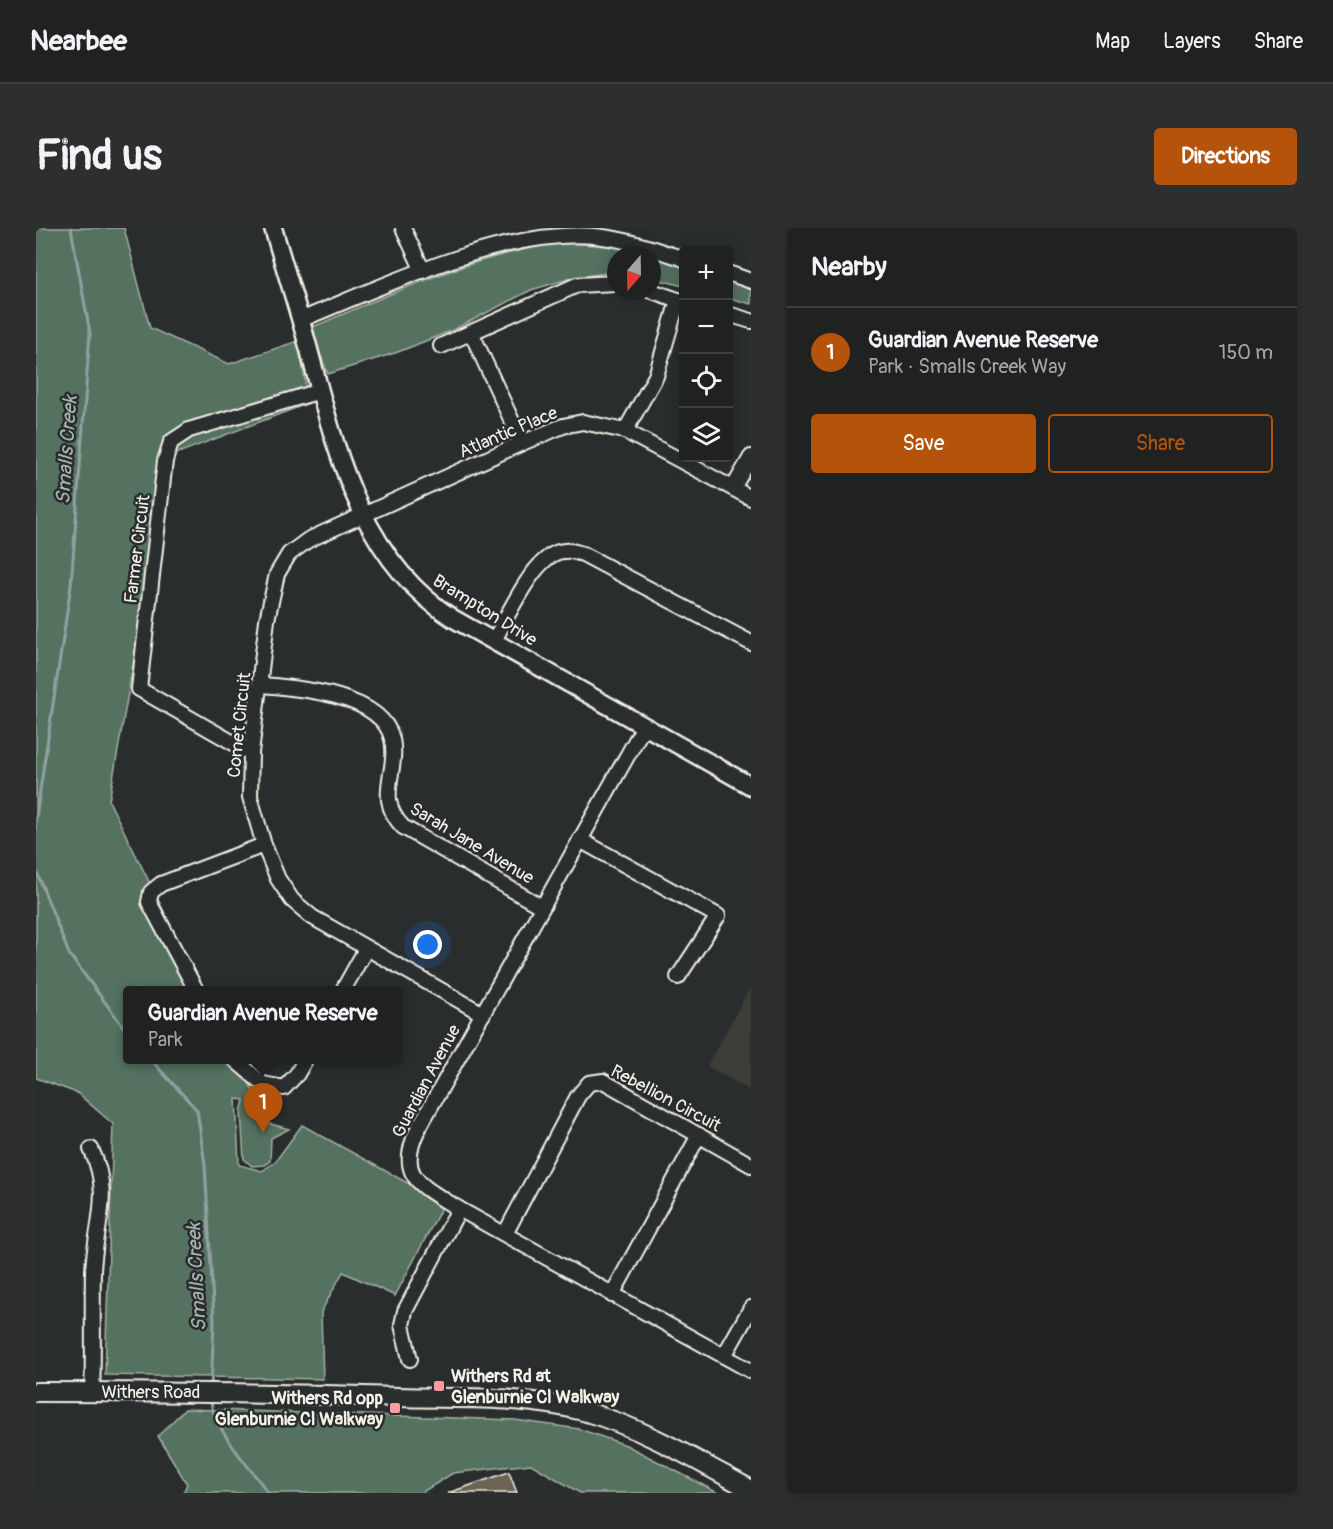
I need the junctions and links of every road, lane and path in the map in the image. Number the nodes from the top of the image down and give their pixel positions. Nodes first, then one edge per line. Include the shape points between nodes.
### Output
1 (273, 228) edge
2 (404, 228) edge
3 (593, 232) edge
4 (679, 257) edge
5 (423, 271) junction
6 (733, 274) edge
7 (751, 281) edge
8 (607, 283) edge
9 (661, 294) edge
10 (679, 300) edge
11 (679, 307) edge
12 (733, 315) edge
13 (300, 320) junction
14 (751, 321) edge
15 (472, 334) junction
16 (441, 346) dead end
17 (320, 391) junction
18 (625, 431) junction
19 (522, 443) junction
20 (751, 457) edge
21 (732, 488) junction
22 (751, 498) edge
23 (363, 516) junction
24 (494, 640) junction
25 (751, 643) edge
26 (261, 685) junction
27 (644, 726) junction
28 (251, 753) junction
29 (751, 786) edge
30 (580, 840) junction
31 (264, 846) junction
32 (542, 907) junction
33 (366, 949) junction
34 (678, 977) dead end
35 (194, 986) edge
36 (345, 986) edge
37 (483, 1014) junction
38 (241, 1064) edge
39 (302, 1064) edge
40 (699, 1135) junction
41 (91, 1149) dead end
42 (751, 1165) edge
43 (459, 1209) junction
44 (505, 1234) junction
45 (612, 1294) junction
46 (751, 1308) edge
47 (724, 1356) junction
48 (410, 1359) dead end
49 (751, 1371) edge
50 (36, 1392) edge
51 (92, 1392) junction
52 (751, 1490) edge

1 - 13 street, Brampton Drive
2 - 5 street
3 - 4 street
3 - 5 street via 492,245
5 - 13 street
6 - 7 street
8 - 15 street via 577,285
9 - 10 street
11 - 18 street via 656,376
12 - 14 street
13 - 17 street, Brampton Drive
15 - 16 street
15 - 19 street
17 - 23 street, Brampton Drive via 349,485
17 - 28 street, Farmer Circuit via 189,430 171,442 165,461 139,689
18 - 19 street, Atlantic Place via 583,422
18 - 21 street, Atlantic Place
19 - 23 street, Atlantic Place
20 - 21 street
21 - 22 street, Atlantic Place
23 - 24 street, Brampton Drive via 416,590 433,606
23 - 26 street, Comet Circuit via 308,540 289,554 276,574
24 - 25 street via 538,565 565,550 583,554
24 - 27 street, Brampton Drive
26 - 28 street, Comet Circuit
26 - 32 street, Sarah Jane Avenue via 334,693 386,725 392,740 388,797 392,815 403,828
27 - 29 street, Brampton Drive
27 - 30 street, Guardian Avenue
28 - 31 street, Comet Circuit via 250,797
30 - 32 street, Guardian Avenue
30 - 34 street via 718,916
31 - 33 street, Comet Circuit via 292,900 312,918
31 - 35 street via 161,884 152,892 149,902
32 - 37 street, Guardian Avenue
33 - 36 street
33 - 37 street, Comet Circuit
37 - 43 street, Guardian Avenue via 408,1153 412,1174 419,1183
38 - 39 street via 263,1084 284,1088
40 - 42 street, Rebellion Circuit
40 - 44 street, Rebellion Circuit via 603,1081 590,1083 578,1096
40 - 45 street
41 - 51 street via 101,1174 103,1193 94,1268
43 - 44 street, Guardian Avenue
43 - 48 street via 405,1311 402,1325
44 - 45 street, Guardian Avenue
45 - 47 street, Guardian Avenue
46 - 47 street
47 - 49 street, Guardian Avenue
50 - 51 main road, Withers Road
51 - 52 main road, Withers Road via 221,1392 555,1405 646,1432

